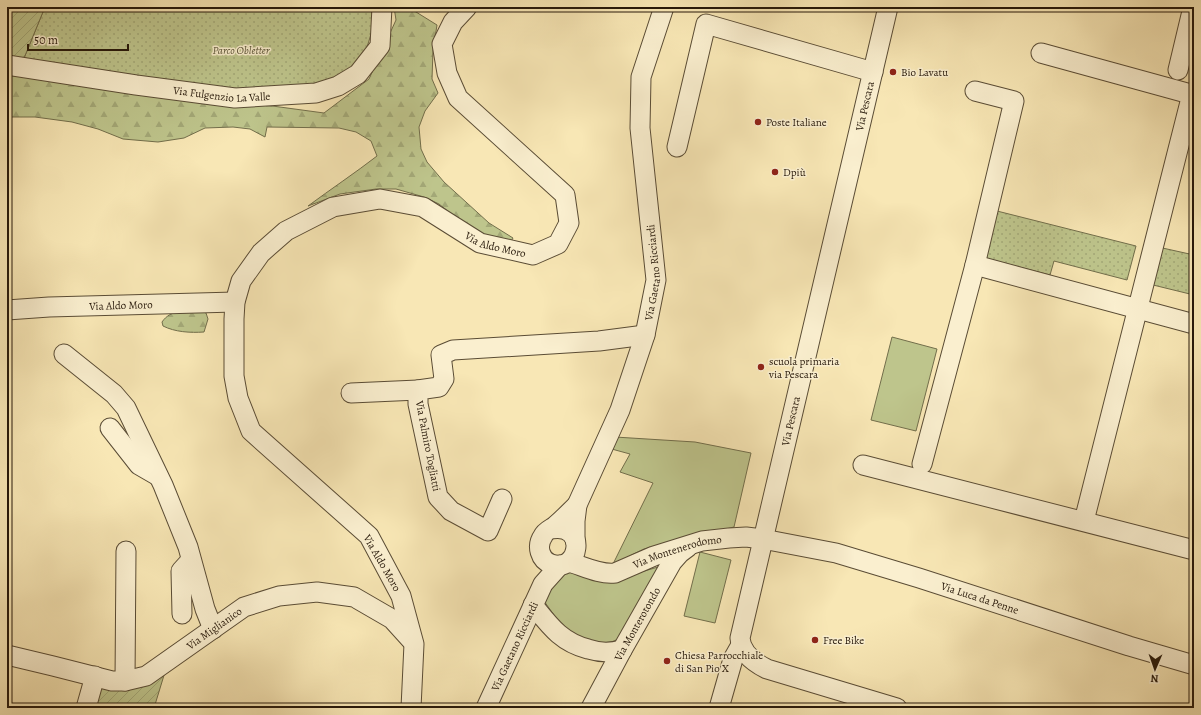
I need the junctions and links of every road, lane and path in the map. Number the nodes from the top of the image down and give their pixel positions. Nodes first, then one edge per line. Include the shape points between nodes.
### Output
1 (382, 7) edge
2 (467, 7) edge
3 (664, 7) edge
4 (888, 7) edge
5 (1193, 7) edge
6 (1189, 42) edge
7 (1040, 53) dead end
8 (7, 65) edge
9 (1178, 70) dead end
10 (873, 72) junction
11 (976, 91) dead end
12 (1193, 95) edge
13 (677, 147) dead end
14 (976, 265) junction
15 (235, 302) junction
16 (1138, 309) junction
17 (7, 310) edge
18 (1194, 324) edge
19 (645, 335) junction
20 (64, 354) dead end
21 (418, 390) junction
22 (351, 393) dead end
23 (110, 428) dead end
24 (863, 464) dead end
25 (922, 464) dead end
26 (158, 476) junction
27 (502, 499) dead end
28 (577, 504) junction
29 (1084, 521) junction
30 (552, 529) junction
31 (763, 539) junction
32 (576, 541) junction
33 (690, 545) junction
34 (1194, 550) edge
35 (126, 551) dead end
36 (540, 554) junction
37 (191, 560) junction
38 (564, 563) junction
39 (594, 570) junction
40 (542, 584) junction
41 (533, 605) junction
42 (182, 614) dead end
43 (213, 629) junction
44 (414, 644) junction
45 (741, 645) junction
46 (622, 650) junction
47 (7, 655) edge
48 (1194, 664) edge
49 (95, 676) junction
50 (125, 681) junction
51 (86, 708) edge
52 (411, 708) edge
53 (486, 708) edge
54 (591, 708) edge
55 (719, 708) edge
56 (897, 708) edge

1 - 8 street, Via Fulgenzio La Valle via 380,46 358,74 338,86 316,93 235,98 136,86
2 - 15 street, Via Aldo Moro via 453,22 442,44 447,73 458,98 565,195 569,223 558,244 533,255 480,243 423,207 380,199 333,207 286,231 260,253 241,281
3 - 19 street, Via Gaetano Ricciardi via 641,77 640,128 656,280
4 - 10 street, Via Pescara
5 - 6 street
6 - 9 street
7 - 12 street
10 - 13 street via 706,24
10 - 31 street, Via Pescara
11 - 14 street via 1014,101
12 - 16 street
14 - 16 street
14 - 25 street
15 - 17 street, Via Aldo Moro via 57,306
15 - 44 street, Via Aldo Moro via 234,376 238,398 251,431 369,536 401,596
16 - 18 street
16 - 29 street
19 - 21 street, Via Palmiro Togliatti via 599,341 453,350 441,355 444,379 439,387
19 - 28 street, Via Gaetano Ricciardi via 620,410
20 - 26 street via 114,394 126,408
21 - 22 street
21 - 27 street, Via Palmiro Togliatti via 418,404 438,497 451,511 488,531
23 - 26 street via 139,465
24 - 29 street
26 - 37 street
28 - 30 street, Via Gaetano Ricciardi
28 - 32 street, Via Gaetano Ricciardi
29 - 34 street
30 - 32 street via 564,529
30 - 36 street via 542,536
31 - 33 street, Via Montenerodomo via 729,538
31 - 45 street, Via Pescara via 740,638
31 - 48 street, Via Luca da Penne via 836,553 1129,646
32 - 38 street via 575,555
32 - 39 street via 581,554
33 - 39 street, Via Montenerodomo via 654,556 615,573
33 - 46 street, Via Monterotondo via 672,562
35 - 50 street
36 - 38 street via 554,565
36 - 40 street, Via Gaetano Ricciardi
37 - 42 street via 181,572
37 - 43 street
38 - 39 street, Via Montenerodomo
38 - 40 street, Via Gaetano Ricciardi
40 - 41 street, Via Gaetano Ricciardi
41 - 46 street via 552,628 569,642 601,653
41 - 53 street, Via Gaetano Ricciardi
43 - 44 street, Via Miglianico via 244,607 279,596 317,592 354,597 392,619
43 - 50 street, Via Miglianico via 146,676
44 - 52 street, Via Aldo Moro
45 - 55 street via 732,660
45 - 56 street via 752,660 767,669
46 - 54 street, Via Monterotondo
47 - 49 street, Via Miglianico
49 - 50 street, Via Miglianico via 112,681
49 - 51 street

